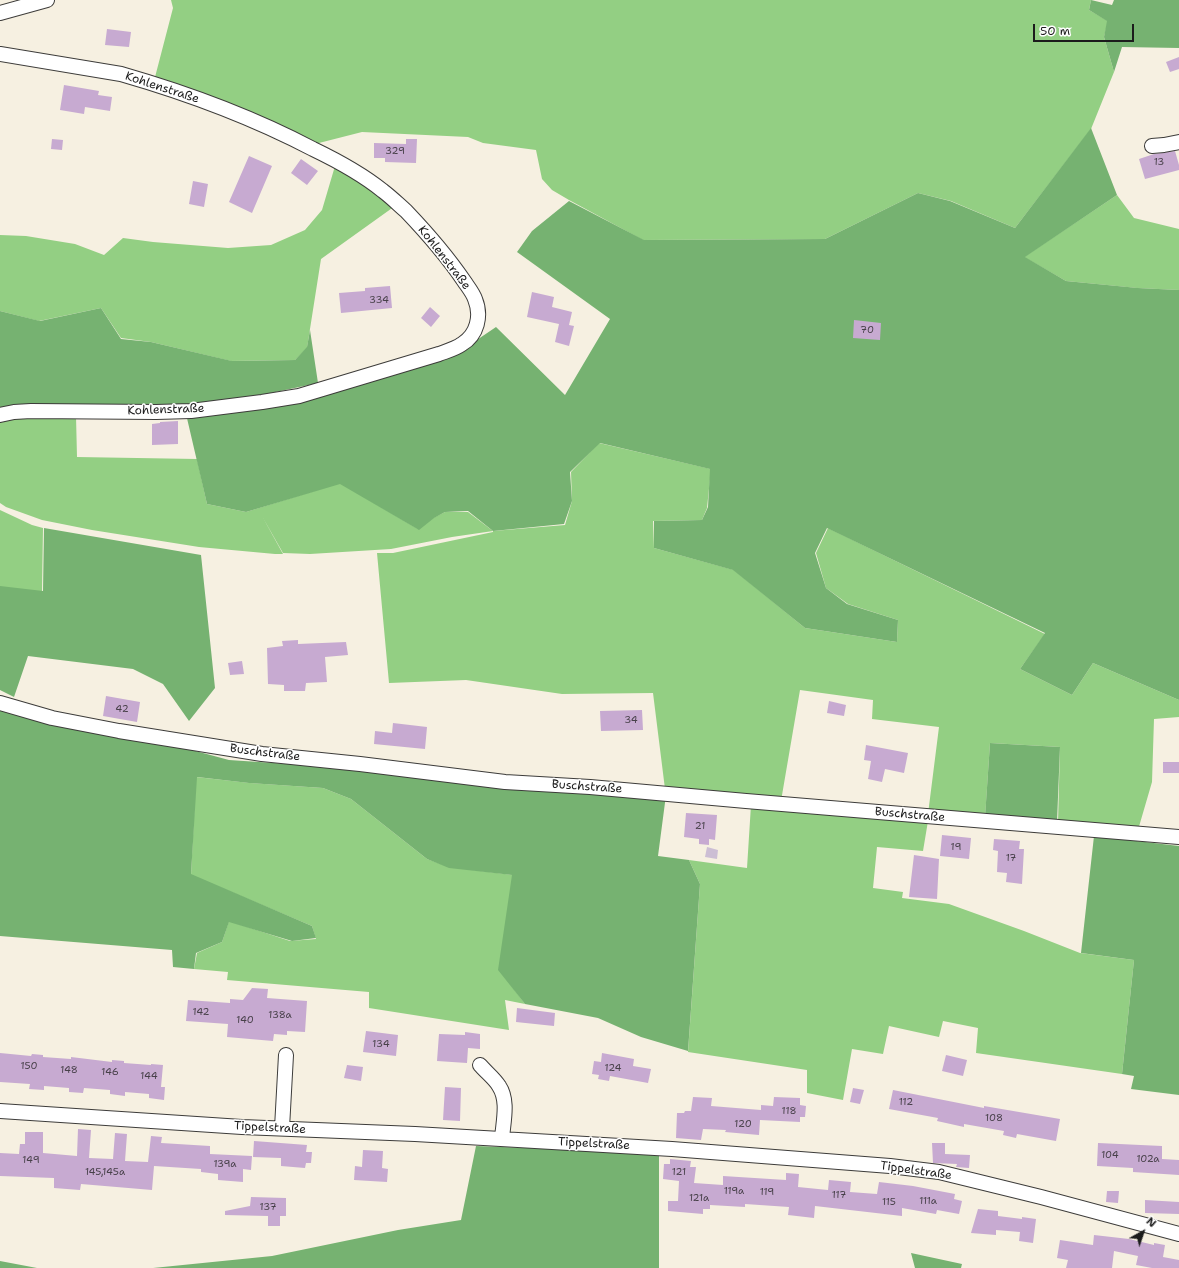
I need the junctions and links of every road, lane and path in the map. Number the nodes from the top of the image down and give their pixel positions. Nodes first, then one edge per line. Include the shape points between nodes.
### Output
1 (47, 0) edge
2 (0, 14) edge
3 (0, 54) edge
4 (1179, 142) edge
5 (1152, 146) dead end
6 (0, 415) edge
7 (0, 703) edge
8 (1179, 837) edge
9 (286, 1056) dead end
10 (480, 1065) dead end
11 (0, 1111) edge
12 (282, 1128) junction
13 (502, 1139) junction
14 (1179, 1234) edge

1 - 2 street
3 - 6 street, Kohlenstraße via 121,74 140,80 222,107 338,161 385,192 419,225 469,288 475,299 478,315 474,332 457,347 299,396 191,411 31,411
4 - 5 street
7 - 8 street, Buschstraße via 52,718 262,754 483,780
9 - 12 street
10 - 13 street via 499,1086 504,1096
11 - 12 street, Tippelstraße
12 - 13 street, Tippelstraße
13 - 14 street, Tippelstraße via 672,1149 939,1172

